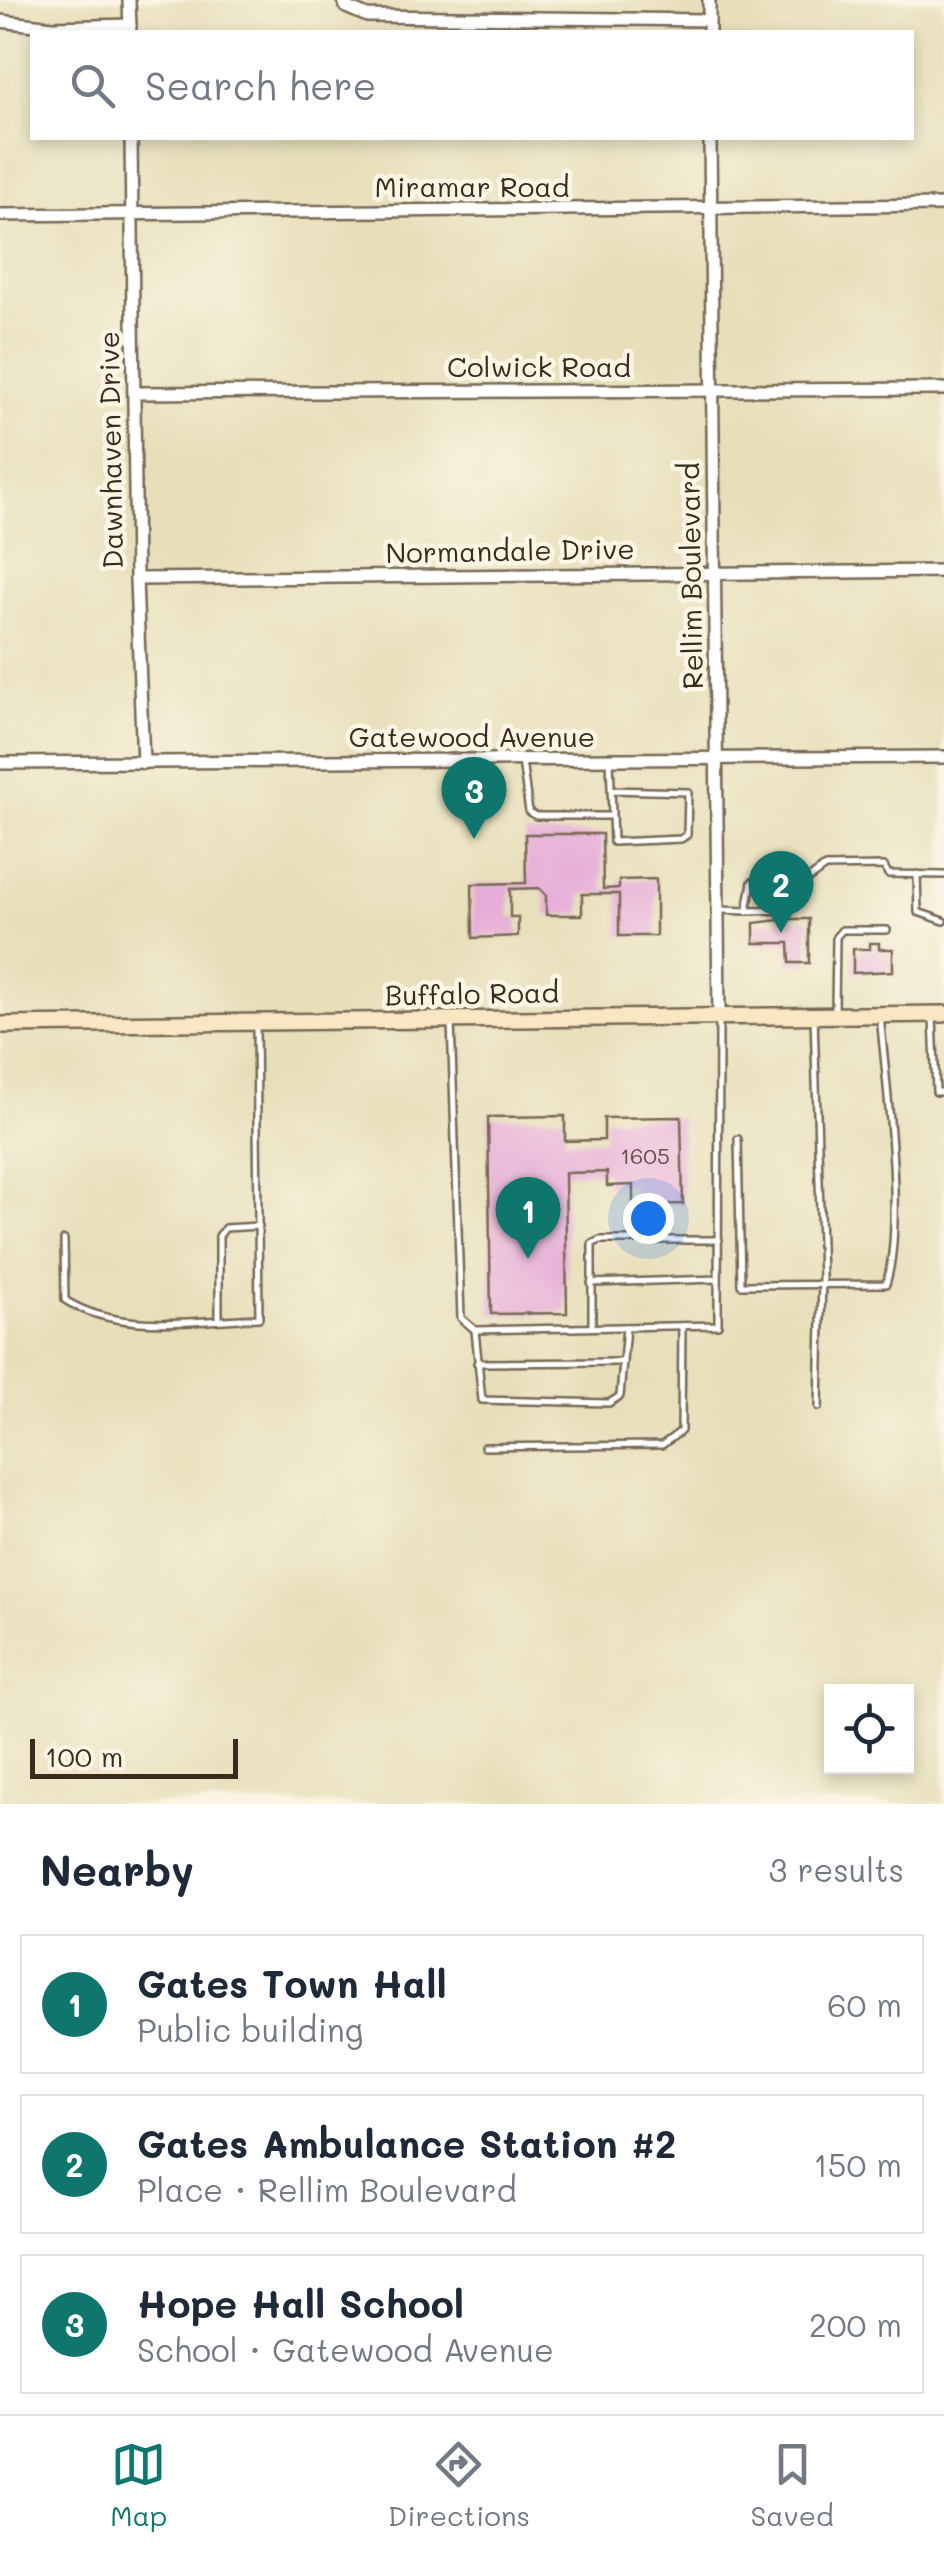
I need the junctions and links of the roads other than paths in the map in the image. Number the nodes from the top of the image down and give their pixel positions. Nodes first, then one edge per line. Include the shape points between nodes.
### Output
1 (129, 0) edge
2 (344, 0) edge
3 (709, 0) edge
4 (0, 21) edge
5 (709, 26) edge
6 (130, 29) edge
7 (131, 140) edge
8 (710, 140) edge
9 (944, 205) edge
10 (710, 209) junction
11 (132, 214) junction
12 (0, 215) edge
13 (944, 389) edge
14 (712, 390) junction
15 (135, 393) junction
16 (944, 571) edge
17 (718, 572) junction
18 (136, 580) junction
19 (944, 758) edge
20 (522, 760) junction
21 (610, 760) junction
22 (716, 760) junction
23 (0, 763) edge
24 (143, 763) junction
25 (611, 790) junction
26 (611, 816) junction
27 (918, 874) junction
28 (944, 875) edge
29 (794, 881) junction
30 (718, 910) junction
31 (747, 910) junction
32 (944, 922) edge
33 (887, 930) dead end
34 (814, 1014) junction
35 (835, 1014) junction
36 (880, 1014) junction
37 (938, 1014) edge
38 (720, 1015) junction
39 (451, 1018) junction
40 (256, 1022) junction
41 (0, 1025) edge
42 (944, 1092) edge
43 (738, 1139) dead end
44 (260, 1226) junction
45 (64, 1240) dead end
46 (718, 1240) junction
47 (718, 1279) junction
48 (590, 1283) junction
49 (820, 1285) junction
50 (218, 1319) junction
51 (682, 1326) junction
52 (626, 1327) junction
53 (592, 1328) junction
54 (476, 1330) junction
55 (623, 1362) junction
56 (477, 1363) junction
57 (819, 1407) dead end
58 (484, 1446) dead end

1 - 6 street
2 - 5 street via 368,16
3 - 5 street
4 - 6 street
7 - 11 street, Dawnhaven Drive
8 - 10 street, Rellim Boulevard
9 - 10 street, Miramar Road
10 - 11 street, Miramar Road
10 - 14 street, Rellim Boulevard
11 - 12 street, Miramar Road
11 - 15 street, Dawnhaven Drive
13 - 14 street, Colwick Road
14 - 15 street, Colwick Road
14 - 17 street, Rellim Boulevard
15 - 18 street, Dawnhaven Drive
16 - 17 street, Normandale Drive
17 - 18 street, Normandale Drive
17 - 22 street, Rellim Boulevard
18 - 24 street, Dawnhaven Drive
19 - 22 street, Gatewood Avenue
20 - 21 street, Gatewood Avenue
20 - 24 street, Gatewood Avenue
20 - 26 lane via 529,812
21 - 22 street, Gatewood Avenue
21 - 25 lane
22 - 30 street, Rellim Boulevard
23 - 24 street, Gatewood Avenue
25 - 26 lane
25 - 26 lane via 688,792 690,828 681,839 613,842
27 - 28 lane
27 - 29 lane via 888,874 884,866 825,867
27 - 32 lane via 918,912
29 - 31 lane via 752,882
29 - 31 lane via 790,910
30 - 31 lane
30 - 38 street, Rellim Boulevard
33 - 35 lane via 842,930 836,938
34 - 35 main road, Buffalo Road
34 - 38 main road, Buffalo Road
34 - 49 lane
35 - 36 main road, Buffalo Road
36 - 37 main road, Buffalo Road
36 - 49 lane via 889,1274 886,1284
37 - 42 lane via 936,1092
38 - 39 main road, Buffalo Road
38 - 46 lane
39 - 40 main road, Buffalo Road
39 - 54 lane via 461,1318
40 - 41 main road, Buffalo Road
40 - 44 lane
43 - 49 lane via 741,1286
44 - 50 lane via 225,1228 219,1236
44 - 50 lane via 258,1318
45 - 50 lane via 65,1300 88,1314 124,1322
46 - 47 lane
46 - 48 lane via 600,1240 589,1250
47 - 48 lane
47 - 51 lane via 718,1325
48 - 53 lane
49 - 57 lane
51 - 52 lane
51 - 58 lane via 680,1431 662,1445
52 - 53 lane
52 - 55 lane
53 - 54 lane
54 - 56 lane
55 - 56 lane
55 - 56 lane via 620,1396 609,1403 489,1404 479,1396

